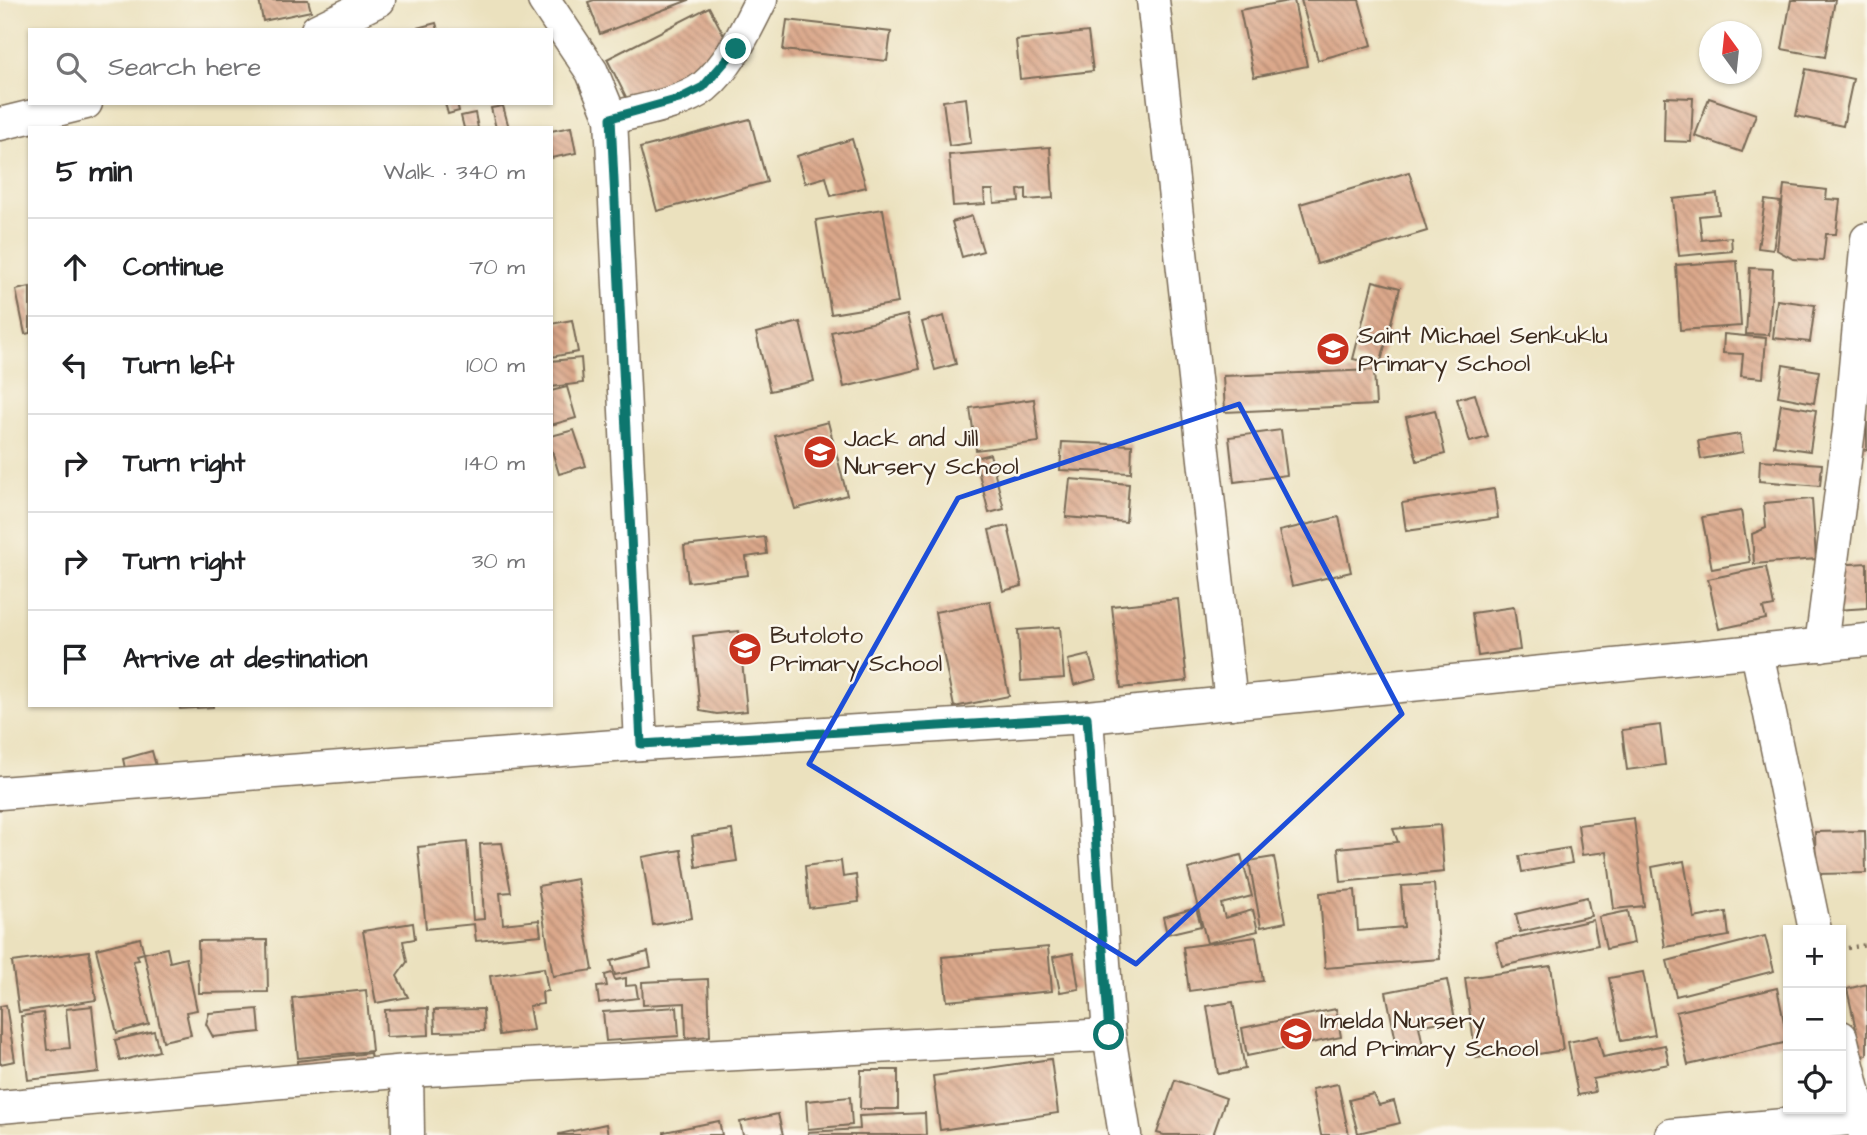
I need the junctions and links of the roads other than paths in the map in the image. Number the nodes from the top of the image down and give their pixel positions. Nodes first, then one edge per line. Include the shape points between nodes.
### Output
1 (379, 0) edge
2 (544, 0) edge
3 (761, 0) edge
4 (1153, 0) edge
5 (321, 28) edge
6 (78, 105) edge
7 (611, 118) junction
8 (0, 124) edge
9 (1867, 239) edge
10 (1867, 640) edge
11 (1821, 645) junction
12 (1757, 652) junction
13 (1231, 703) junction
14 (1087, 717) junction
15 (641, 744) junction
16 (0, 793) edge
17 (1814, 925) edge
18 (1109, 1035) junction
19 (1844, 1051) edge
20 (407, 1071) junction
21 (0, 1107) edge
22 (1863, 1127) edge
23 (408, 1135) edge
24 (1125, 1135) edge
25 (1671, 1135) edge

1 - 5 street
2 - 7 street via 592,72
3 - 7 street via 736,49 703,87 679,99
4 - 13 street
6 - 8 street
7 - 15 street
9 - 11 street via 1850,422
10 - 11 street
11 - 12 street
12 - 13 street
12 - 17 street
13 - 14 street
14 - 15 street
14 - 18 street
15 - 16 street
18 - 20 street
18 - 24 street
19 - 22 street
20 - 21 street
20 - 23 street
22 - 25 street

